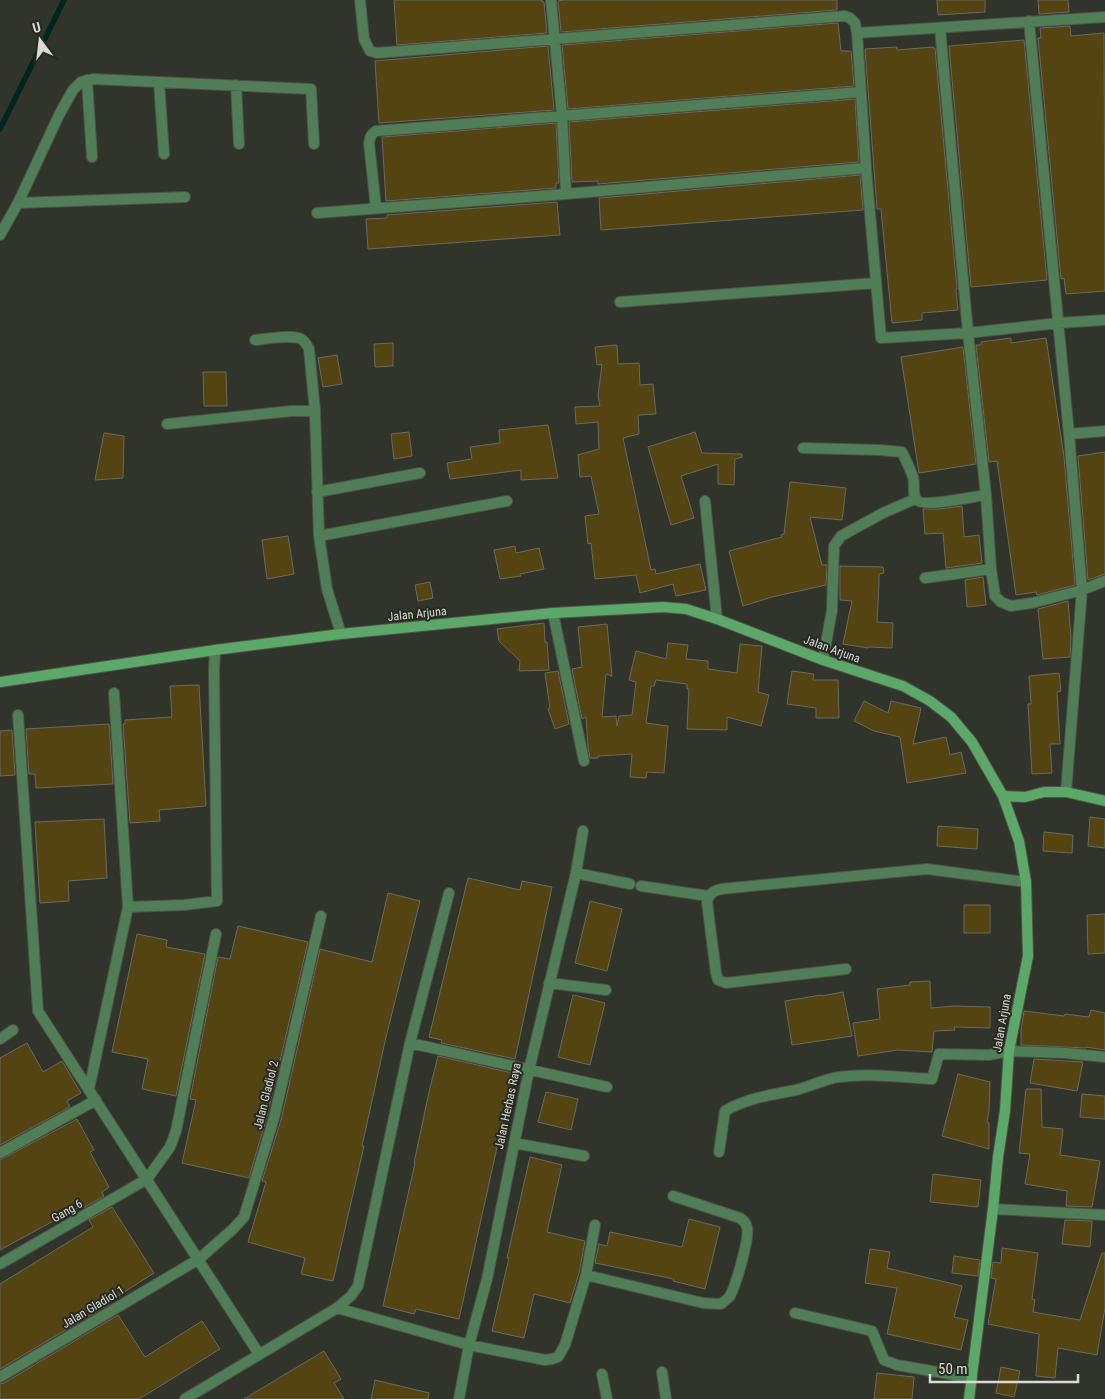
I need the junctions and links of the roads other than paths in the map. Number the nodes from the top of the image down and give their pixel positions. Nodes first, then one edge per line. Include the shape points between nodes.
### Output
1 (360, 0) edge
2 (551, 0) edge
3 (1105, 16) edge
4 (1029, 21) junction
5 (940, 28) junction
6 (857, 33) junction
7 (555, 40) junction
8 (87, 80) junction
9 (159, 82) junction
10 (236, 85) junction
11 (861, 92) junction
12 (562, 116) junction
13 (239, 144) dead end
14 (314, 144) dead end
15 (164, 154) dead end
16 (92, 157) dead end
17 (866, 168) junction
18 (566, 194) junction
19 (184, 197) dead end
20 (18, 203) junction
21 (376, 208) junction
22 (317, 213) dead end
23 (0, 235) edge
24 (876, 284) junction
25 (620, 302) dead end
26 (1105, 320) edge
27 (1058, 322) junction
28 (968, 333) junction
29 (255, 340) dead end
30 (315, 411) junction
31 (167, 424) dead end
32 (1105, 431) edge
33 (1070, 434) junction
34 (803, 448) dead end
35 (420, 473) dead end
36 (318, 492) junction
37 (986, 494) junction
38 (916, 499) junction
39 (507, 500) dead end
40 (705, 501) dead end
41 (319, 536) junction
42 (991, 569) junction
43 (925, 578) dead end
44 (1105, 581) edge
45 (1082, 590) junction
46 (553, 612) junction
47 (717, 619) junction
48 (341, 634) junction
49 (215, 650) junction
50 (823, 660) junction
51 (0, 682) edge
52 (114, 693) dead end
53 (18, 715) dead end
54 (584, 761) dead end
55 (1066, 792) junction
56 (1003, 796) junction
57 (1025, 797) junction
58 (1105, 801) edge
59 (1009, 810) junction
60 (583, 831) dead end
61 (576, 873) junction
62 (1026, 882) junction
63 (630, 884) dead end
64 (641, 886) dead end
65 (449, 893) dead end
66 (708, 896) junction
67 (128, 908) junction
68 (321, 916) dead end
69 (216, 934) dead end
70 (846, 969) dead end
71 (549, 983) junction
72 (606, 990) dead end
73 (13, 1030) dead end
74 (0, 1038) edge
75 (410, 1043) junction
76 (1009, 1051) junction
77 (1105, 1057) edge
78 (528, 1070) junction
79 (607, 1087) dead end
80 (89, 1089) junction
81 (96, 1100) junction
82 (514, 1143) junction
83 (719, 1152) dead end
84 (0, 1153) edge
85 (584, 1156) dead end
86 (147, 1179) junction
87 (673, 1196) dead end
88 (993, 1209) junction
89 (1105, 1215) edge
90 (595, 1226) dead end
91 (199, 1259) junction
92 (0, 1264) edge
93 (586, 1275) junction
94 (337, 1308) junction
95 (795, 1313) dead end
96 (469, 1345) junction
97 (260, 1354) junction
98 (662, 1372) dead end
99 (602, 1374) dead end
100 (0, 1377) edge
101 (972, 1378) junction
102 (185, 1399) edge
103 (459, 1399) edge
104 (607, 1399) edge
105 (666, 1399) edge
106 (969, 1399) edge

1 - 7 street via 364,39 370,51 377,53
2 - 7 street
3 - 4 street
4 - 5 street
4 - 27 street
5 - 6 street
5 - 28 street
6 - 7 street via 856,23 845,16
6 - 11 street
7 - 12 street
8 - 9 street
8 - 16 street
8 - 20 street via 73,90
9 - 10 street
9 - 15 street
10 - 13 street
10 - 14 street via 311,89
11 - 12 street
11 - 17 street
12 - 18 street
12 - 21 street via 372,133 369,142
17 - 18 street
17 - 24 street
18 - 21 street
19 - 20 street
20 - 23 street
21 - 22 street
24 - 25 street
24 - 28 street via 881,338
26 - 27 street
27 - 28 street
27 - 33 street
28 - 37 street
29 - 30 street via 293,337 306,343
30 - 31 street
30 - 36 street
32 - 33 street
33 - 45 street
34 - 38 street via 902,452 913,478
35 - 36 street
36 - 41 street
37 - 38 street via 930,503
37 - 42 street
38 - 50 street via 841,536 834,546 832,610
39 - 41 street
40 - 47 street
41 - 48 street via 327,589
42 - 43 street
42 - 45 street via 995,596 1011,606
44 - 45 street
45 - 55 street
46 - 47 street, Jalan Arjuna via 663,607 686,609
46 - 48 street, Jalan Arjuna
46 - 54 street
47 - 50 street, Jalan Arjuna
48 - 49 street, Jalan Arjuna
49 - 51 street, Jalan Arjuna
49 - 67 street via 217,900
50 - 56 street, Jalan Arjuna via 903,686 930,701 950,717 972,742
52 - 67 street
53 - 80 street via 38,1011
55 - 57 street via 1044,792
55 - 58 street
56 - 57 street
56 - 59 street, Jalan Arjuna
57 - 59 street
59 - 62 street, Jalan Arjuna via 1019,841
60 - 61 street, Jalan Herbas Raya
61 - 63 street
61 - 71 street, Jalan Herbas Raya
62 - 66 street via 927,869 721,889
62 - 76 street, Jalan Arjuna via 1028,956
64 - 66 street
65 - 75 street
66 - 70 street via 716,974 720,982
67 - 80 street
68 - 91 street, Jalan Gladiol 2 via 274,1118 246,1214
69 - 86 street via 176,1132 170,1147
71 - 72 street
71 - 78 street, Jalan Herbas Raya
73 - 74 street
75 - 78 street
75 - 94 street via 358,1286
76 - 77 street
76 - 83 street via 989,1055 939,1054 932,1079 838,1077 734,1105 726,1111
76 - 88 street, Jalan Arjuna
78 - 79 street
78 - 82 street, Jalan Herbas Raya
80 - 81 street
81 - 84 street
81 - 86 street
82 - 85 street
82 - 96 street, Jalan Herbas Raya
86 - 91 street
86 - 92 street, Gang 6
87 - 93 street via 740,1218 746,1224 748,1234 729,1297 721,1304 703,1303
88 - 89 street
88 - 101 street, Jalan Arjuna
90 - 93 street
91 - 97 street
91 - 100 street, Jalan Gladiol 1
93 - 96 street via 565,1345 558,1357 545,1360
94 - 96 street
94 - 97 street
95 - 101 street via 872,1331 884,1360 897,1365
96 - 103 street, Jalan Herbas Raya
97 - 102 street
98 - 105 street
99 - 104 street
101 - 106 street, Jalan Arjuna

